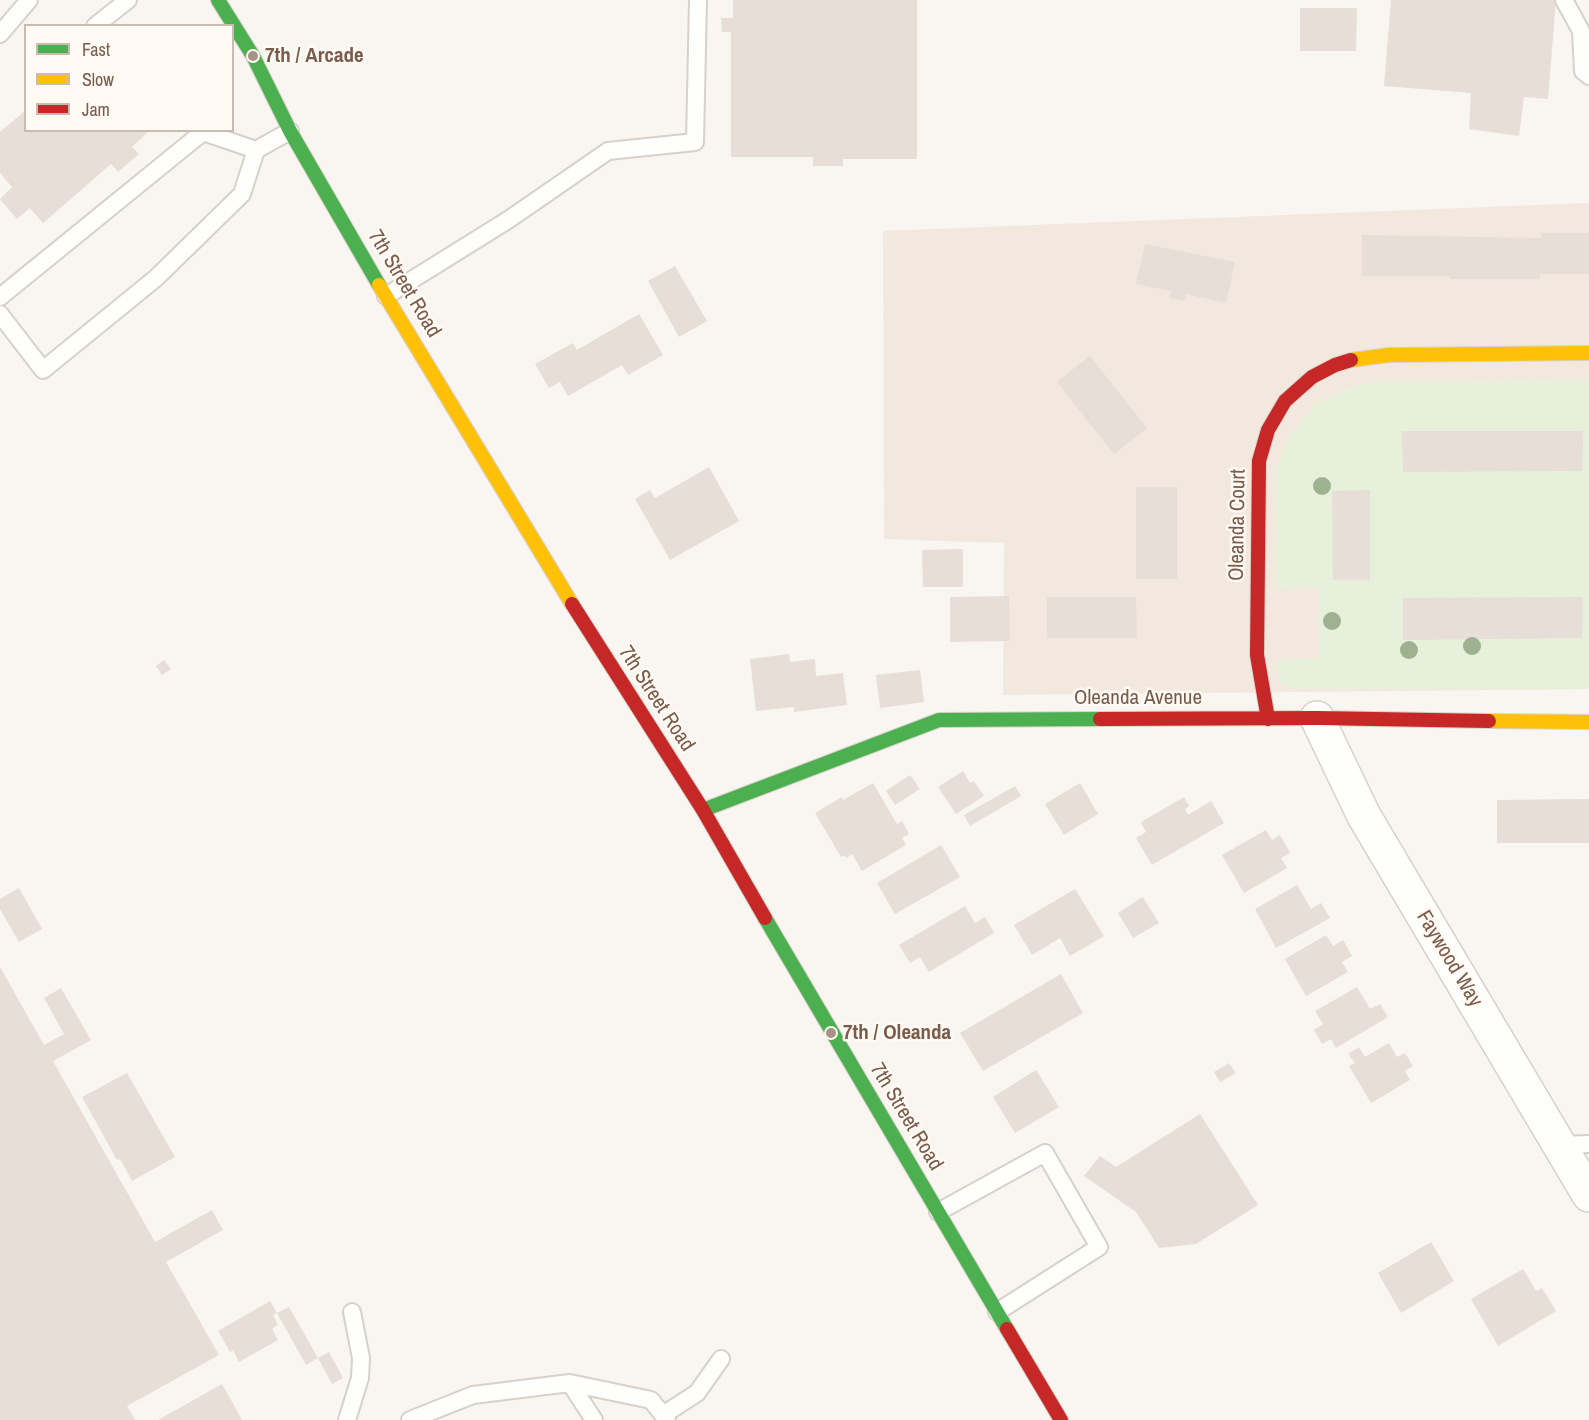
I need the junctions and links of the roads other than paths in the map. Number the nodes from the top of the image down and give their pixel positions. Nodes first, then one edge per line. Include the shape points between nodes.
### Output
1 (30, 0) edge
2 (128, 0) edge
3 (218, 0) edge
4 (698, 0) edge
5 (1564, 0) edge
6 (98, 24) edge
7 (233, 24) edge
8 (234, 26) edge
9 (0, 34) edge
10 (1589, 76) edge
11 (290, 131) junction
12 (256, 150) junction
13 (386, 296) junction
14 (0, 297) edge
15 (0, 314) edge
16 (1589, 353) edge
17 (1317, 718) junction
18 (1268, 719) junction
19 (1589, 722) edge
20 (703, 810) junction
21 (1575, 1145) edge
22 (1589, 1195) edge
23 (938, 1212) junction
24 (352, 1312) dead end
25 (997, 1312) junction
26 (721, 1359) dead end
27 (570, 1383) junction
28 (665, 1418) edge
29 (347, 1420) edge
30 (410, 1420) edge
31 (594, 1420) edge
32 (1061, 1420) edge

1 - 9 lane
2 - 6 lane
3 - 7 main road, 7th Street Road
4 - 13 lane via 696,142 608,151 508,220
5 - 10 lane via 1581,31 1583,71
8 - 11 main road, 7th Street Road
11 - 12 lane
11 - 13 main road, 7th Street Road
12 - 14 lane via 203,132
12 - 15 lane via 242,194 156,278 44,370
13 - 20 main road, 7th Street Road via 598,648
16 - 18 main road, Oleanda Court via 1359,358 1312,377 1285,401 1268,430 1259,461 1257,655
17 - 18 main road, Oleanda Avenue
17 - 19 main road, Oleanda Avenue
17 - 21 street, Faywood Way via 1364,816
18 - 20 main road, Oleanda Avenue via 939,720
20 - 23 main road, 7th Street Road
21 - 22 street, Faywood Way
23 - 25 main road, 7th Street Road
23 - 25 lane via 1045,1153 1098,1247
24 - 29 lane via 361,1358 360,1378
25 - 32 main road, 7th Street Road
26 - 28 lane via 697,1393
27 - 28 lane via 651,1400
27 - 30 lane via 473,1395
27 - 31 lane

